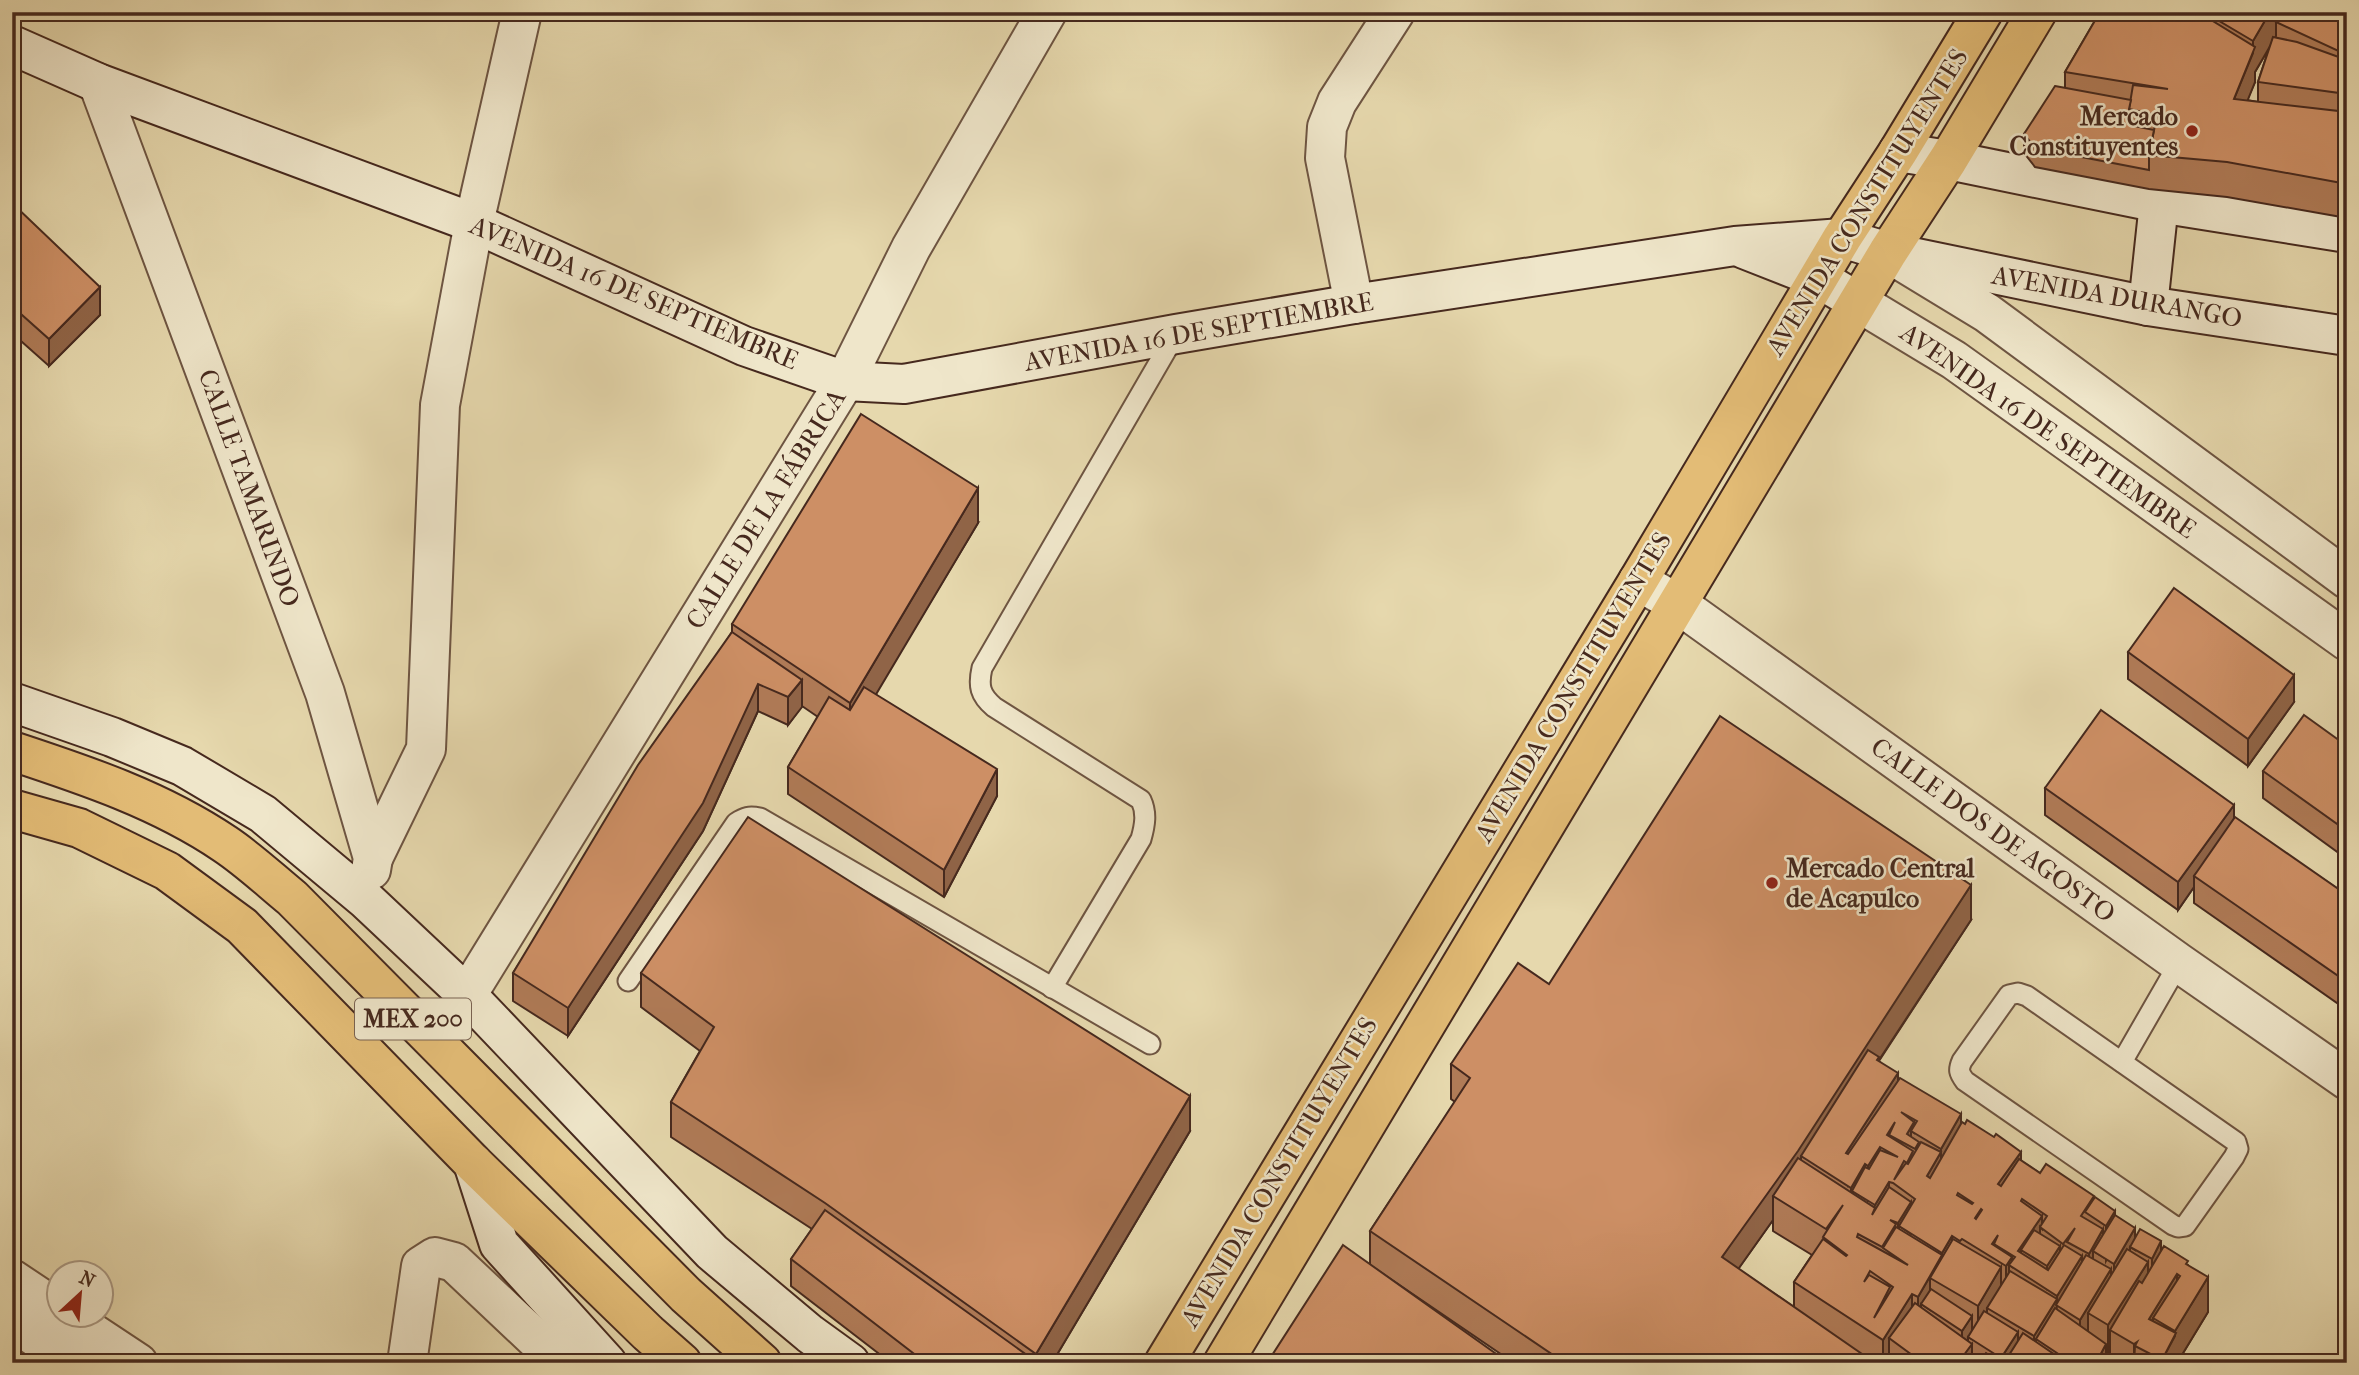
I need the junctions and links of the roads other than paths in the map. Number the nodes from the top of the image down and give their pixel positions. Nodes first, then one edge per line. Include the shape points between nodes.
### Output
1 (523, 12) edge
2 (1395, 12) edge
3 (1983, 12) edge
4 (2036, 12) edge
5 (1032, 18) edge
6 (13, 45) edge
7 (98, 83) junction
8 (1898, 152) junction
9 (1948, 160) junction
10 (2160, 203) junction
11 (474, 223) junction
12 (2347, 233) edge
13 (1842, 238) junction
14 (1735, 246) junction
15 (1888, 252) junction
16 (1818, 278) junction
17 (1858, 302) junction
18 (1354, 304) junction
19 (2148, 306) junction
20 (1176, 334) junction
21 (2347, 336) edge
22 (845, 380) junction
23 (2347, 579) edge
24 (1638, 581) junction
25 (1678, 604) junction
26 (2347, 641) edge
27 (12, 702) edge
28 (12, 751) edge
29 (12, 809) edge
30 (373, 858) junction
31 (366, 900) junction
32 (2179, 963) junction
33 (628, 981) dead end
34 (1052, 988) junction
35 (467, 995) junction
36 (1150, 1044) dead end
37 (2122, 1062) junction
38 (2347, 1080) edge
39 (473, 1163) junction
40 (12, 1279) edge
41 (46, 1302) edge
42 (12, 1321) edge
43 (89, 1330) edge
44 (74, 1363) edge
45 (138, 1363) edge
46 (407, 1363) edge
47 (561, 1363) edge
48 (607, 1363) edge
49 (682, 1363) edge
50 (762, 1363) edge
51 (850, 1363) edge
52 (1164, 1363) edge
53 (1223, 1363) edge

1 - 11 street
2 - 18 street via 1337,102 1327,127 1325,158
3 - 8 main road, AVENIDA CONSTITUYENTES
4 - 9 main road, AVENIDA CONSTITUYENTES
5 - 22 street, CALLE DE LA FÁBRICA
6 - 7 street, AVENIDA 16 DE SEPTIEMBRE
7 - 11 street, AVENIDA 16 DE SEPTIEMBRE
7 - 30 street, CALLE TAMARINDO via 326,693
8 - 9 street
8 - 13 main road, AVENIDA CONSTITUYENTES
9 - 10 street
9 - 15 main road, AVENIDA CONSTITUYENTES
10 - 12 street
10 - 19 street
11 - 22 street, AVENIDA 16 DE SEPTIEMBRE via 744,346
11 - 30 street via 440,405 426,749
13 - 14 street, AVENIDA 16 DE SEPTIEMBRE
13 - 15 street, AVENIDA 16 DE SEPTIEMBRE
13 - 16 main road, AVENIDA CONSTITUYENTES
14 - 16 street, AVENIDA 16 DE SEPTIEMBRE
14 - 18 street, AVENIDA 16 DE SEPTIEMBRE
15 - 17 main road, AVENIDA CONSTITUYENTES
15 - 19 street, AVENIDA DURANGO
15 - 23 street, AVENIDA 16 DE SEPTIEMBRE via 1987,313
16 - 17 street, AVENIDA 16 DE SEPTIEMBRE
16 - 24 main road, AVENIDA CONSTITUYENTES
17 - 25 main road, AVENIDA CONSTITUYENTES
17 - 26 street, AVENIDA 16 DE SEPTIEMBRE via 1954,360
18 - 20 street, AVENIDA 16 DE SEPTIEMBRE
19 - 21 street, AVENIDA DURANGO
20 - 22 street, AVENIDA 16 DE SEPTIEMBRE via 904,384
20 - 34 lane via 978,682 983,697 994,707 1141,800 1145,808 1141,839
22 - 35 street, CALLE DE LA FÁBRICA
24 - 25 street, CALLE DOS DE AGOSTO
24 - 52 main road, AVENIDA CONSTITUYENTES
25 - 32 street, CALLE DOS DE AGOSTO
25 - 53 main road, AVENIDA CONSTITUYENTES
27 - 31 street via 182,766 263,814
28 - 50 main road, MEX 200 via 157,805 225,844 292,898 686,1295
29 - 39 main road, MEX 200 via 79,828 167,871 242,926
30 - 31 street, CALLE TAMARINDO
31 - 35 street
32 - 37 lane
32 - 38 street, CALLE DOS DE AGOSTO
33 - 34 lane via 736,823 750,816
34 - 36 lane
35 - 51 street via 712,1252
37 - 37 lane via 2236,1142 2234,1157 2185,1226 2173,1224 1965,1081 1958,1068 2008,995 2018,993
39 - 48 street via 499,1244
39 - 49 main road, MEX 200
40 - 41 street
42 - 44 street
43 - 45 street
46 - 47 street via 421,1266 435,1257 454,1262

